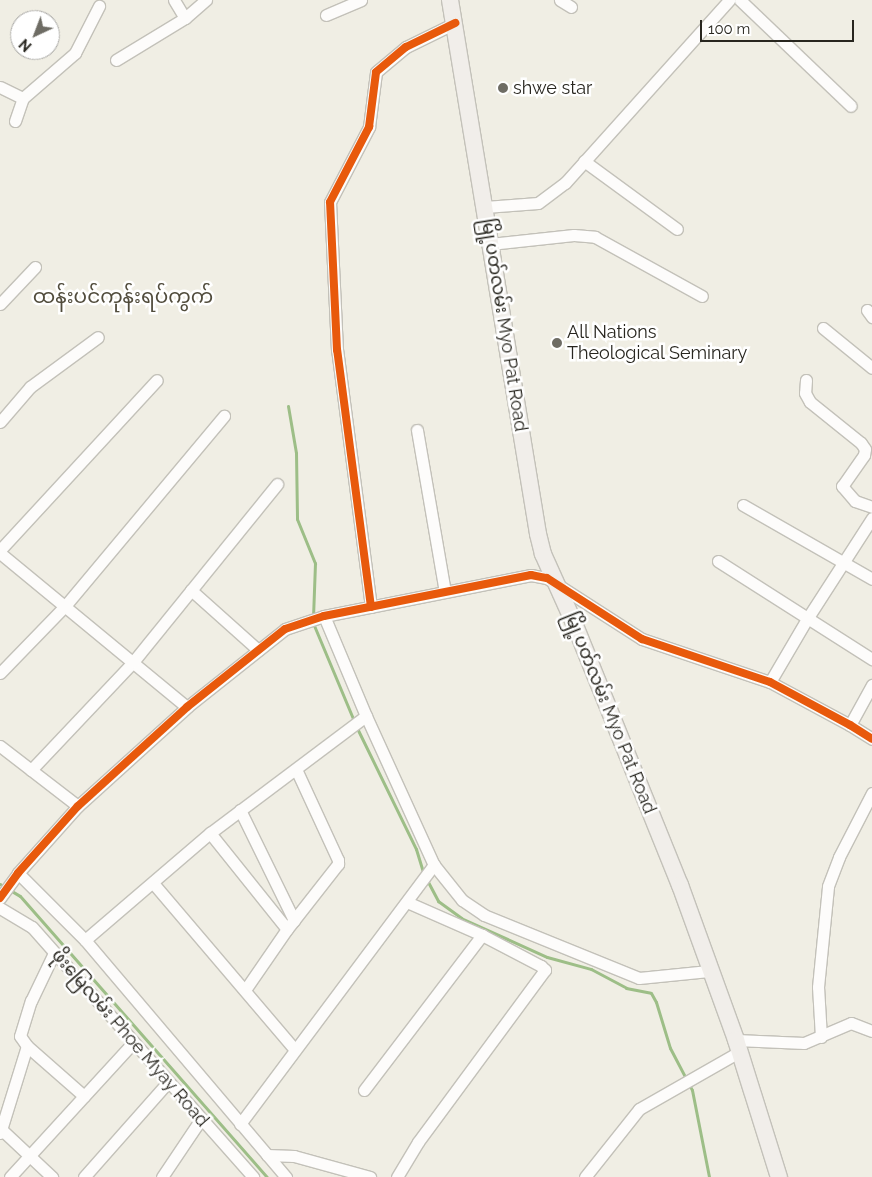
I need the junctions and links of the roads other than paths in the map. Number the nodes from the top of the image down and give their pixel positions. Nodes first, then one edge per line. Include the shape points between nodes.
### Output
1 (174, 0) edge
2 (206, 0) edge
3 (361, 0) edge
4 (450, 0) edge
5 (560, 0) edge
6 (729, 0) edge
7 (740, 0) edge
8 (99, 6) dead end
9 (571, 7) dead end
10 (326, 15) dead end
11 (186, 18) junction
12 (455, 23) junction
13 (116, 60) dead end
14 (0, 87) edge
15 (23, 98) junction
16 (851, 106) dead end
17 (15, 121) dead end
18 (584, 161) junction
19 (485, 207) junction
20 (677, 229) dead end
21 (490, 244) junction
22 (35, 268) dead end
23 (702, 296) dead end
24 (0, 304) edge
25 (823, 328) dead end
26 (98, 337) dead end
27 (871, 365) edge
28 (157, 380) dead end
29 (806, 380) dead end
30 (224, 416) dead end
31 (0, 422) edge
32 (417, 430) dead end
33 (278, 484) dead end
34 (743, 505) dead end
35 (872, 507) edge
36 (872, 518) edge
37 (0, 551) edge
38 (718, 562) dead end
39 (843, 562) junction
40 (872, 579) edge
41 (557, 585) junction
42 (191, 590) junction
43 (445, 592) junction
44 (65, 606) junction
45 (370, 607) junction
46 (324, 616) junction
47 (807, 619) junction
48 (258, 650) junction
49 (872, 659) edge
50 (133, 662) junction
51 (0, 673) edge
52 (770, 682) junction
53 (872, 686) edge
54 (187, 707) junction
55 (366, 716) junction
56 (850, 725) junction
57 (872, 740) edge
58 (0, 746) edge
59 (296, 769) junction
60 (31, 770) junction
61 (872, 793) edge
62 (78, 806) junction
63 (240, 810) junction
64 (210, 833) junction
65 (434, 865) junction
66 (18, 873) junction
67 (153, 883) junction
68 (0, 898) edge
69 (407, 902) junction
70 (0, 908) edge
71 (291, 925) junction
72 (482, 935) junction
73 (85, 940) junction
74 (54, 953) junction
75 (709, 971) junction
76 (244, 990) junction
77 (872, 1031) edge
78 (821, 1037) junction
79 (133, 1043) junction
80 (27, 1046) junction
81 (738, 1046) junction
82 (296, 1050) junction
83 (168, 1082) junction
84 (364, 1090) dead end
85 (84, 1096) junction
86 (202, 1119) junction
87 (240, 1124) junction
88 (1, 1131) edge
89 (267, 1155) junction
90 (29, 1156) junction
91 (10, 1177) edge
92 (52, 1177) edge
93 (84, 1177) edge
94 (162, 1177) edge
95 (254, 1177) edge
96 (286, 1177) edge
97 (370, 1177) edge
98 (397, 1177) edge
99 (585, 1177) edge
100 (779, 1177) edge

1 - 11 street
2 - 11 street
3 - 10 street
4 - 12 main road, မြို့ပတ်လမ်း Myo Pat Road
5 - 9 street
6 - 18 street
7 - 16 street
8 - 15 street via 75,53
11 - 13 street
12 - 19 main road, မြို့ပတ်လမ်း Myo Pat Road
12 - 45 street via 406,47 376,72 369,127 330,202 337,350
14 - 15 street
15 - 17 street
18 - 19 street via 565,183 538,203
18 - 20 street
19 - 21 main road, မြို့ပတ်လမ်း Myo Pat Road
21 - 23 street via 574,235 595,237
21 - 41 main road, မြို့ပတ်လမ်း Myo Pat Road via 538,534
22 - 24 street
25 - 27 street
26 - 31 street via 30,387
28 - 37 street
29 - 35 street via 805,393 810,402 862,443 864,456 842,486 855,501
30 - 44 street
32 - 43 street
33 - 42 street
34 - 39 street
36 - 39 street
37 - 44 street
38 - 47 street
39 - 40 street
39 - 47 street
41 - 43 street via 547,578 531,575
41 - 52 street via 642,639
41 - 75 main road, မြို့ပတ်လမ်း Myo Pat Road via 680,885
42 - 48 street
42 - 50 street
43 - 45 street
44 - 50 street
44 - 51 street
45 - 46 street
46 - 48 street via 285,629
46 - 55 street
47 - 49 street
47 - 52 street
48 - 54 street
50 - 54 street
50 - 60 street
52 - 56 street
53 - 56 street
54 - 62 street
55 - 59 street
55 - 65 street
56 - 57 street
58 - 60 street
59 - 63 street
59 - 71 street via 338,860 334,870
60 - 62 street
61 - 78 street via 828,886 818,987
62 - 66 street
63 - 64 street
63 - 71 street
64 - 67 street
64 - 71 street
65 - 69 street
65 - 75 street via 471,908 638,978
66 - 68 street
66 - 73 street
67 - 73 street
67 - 76 street
69 - 72 street
69 - 82 street
70 - 74 street, ဖိုးမြေလမ်း Phoe Myay Road via 32,927
71 - 76 street
72 - 84 street
72 - 98 street via 545,970 418,1142
73 - 87 street
74 - 79 street, ဖိုးမြေလမ်း Phoe Myay Road
74 - 80 street via 31,1001 20,1036
75 - 81 main road, မြို့ပတ်လမ်း Myo Pat Road
76 - 82 street
77 - 78 street via 851,1023
78 - 81 street via 804,1043
79 - 83 street, ဖိုးမြေလမ်း Phoe Myay Road
79 - 85 street
80 - 85 street
80 - 88 street
81 - 99 street via 639,1109
81 - 100 main road, မြို့ပတ်လမ်း Myo Pat Road
82 - 87 street
83 - 86 street, ဖိုးမြေလမ်း Phoe Myay Road
83 - 93 street
85 - 90 street
86 - 94 street
86 - 95 street, ဖိုးမြေလမ်း Phoe Myay Road
87 - 89 street
88 - 90 street
89 - 96 street
89 - 97 street via 294,1156
90 - 91 street
90 - 92 street

